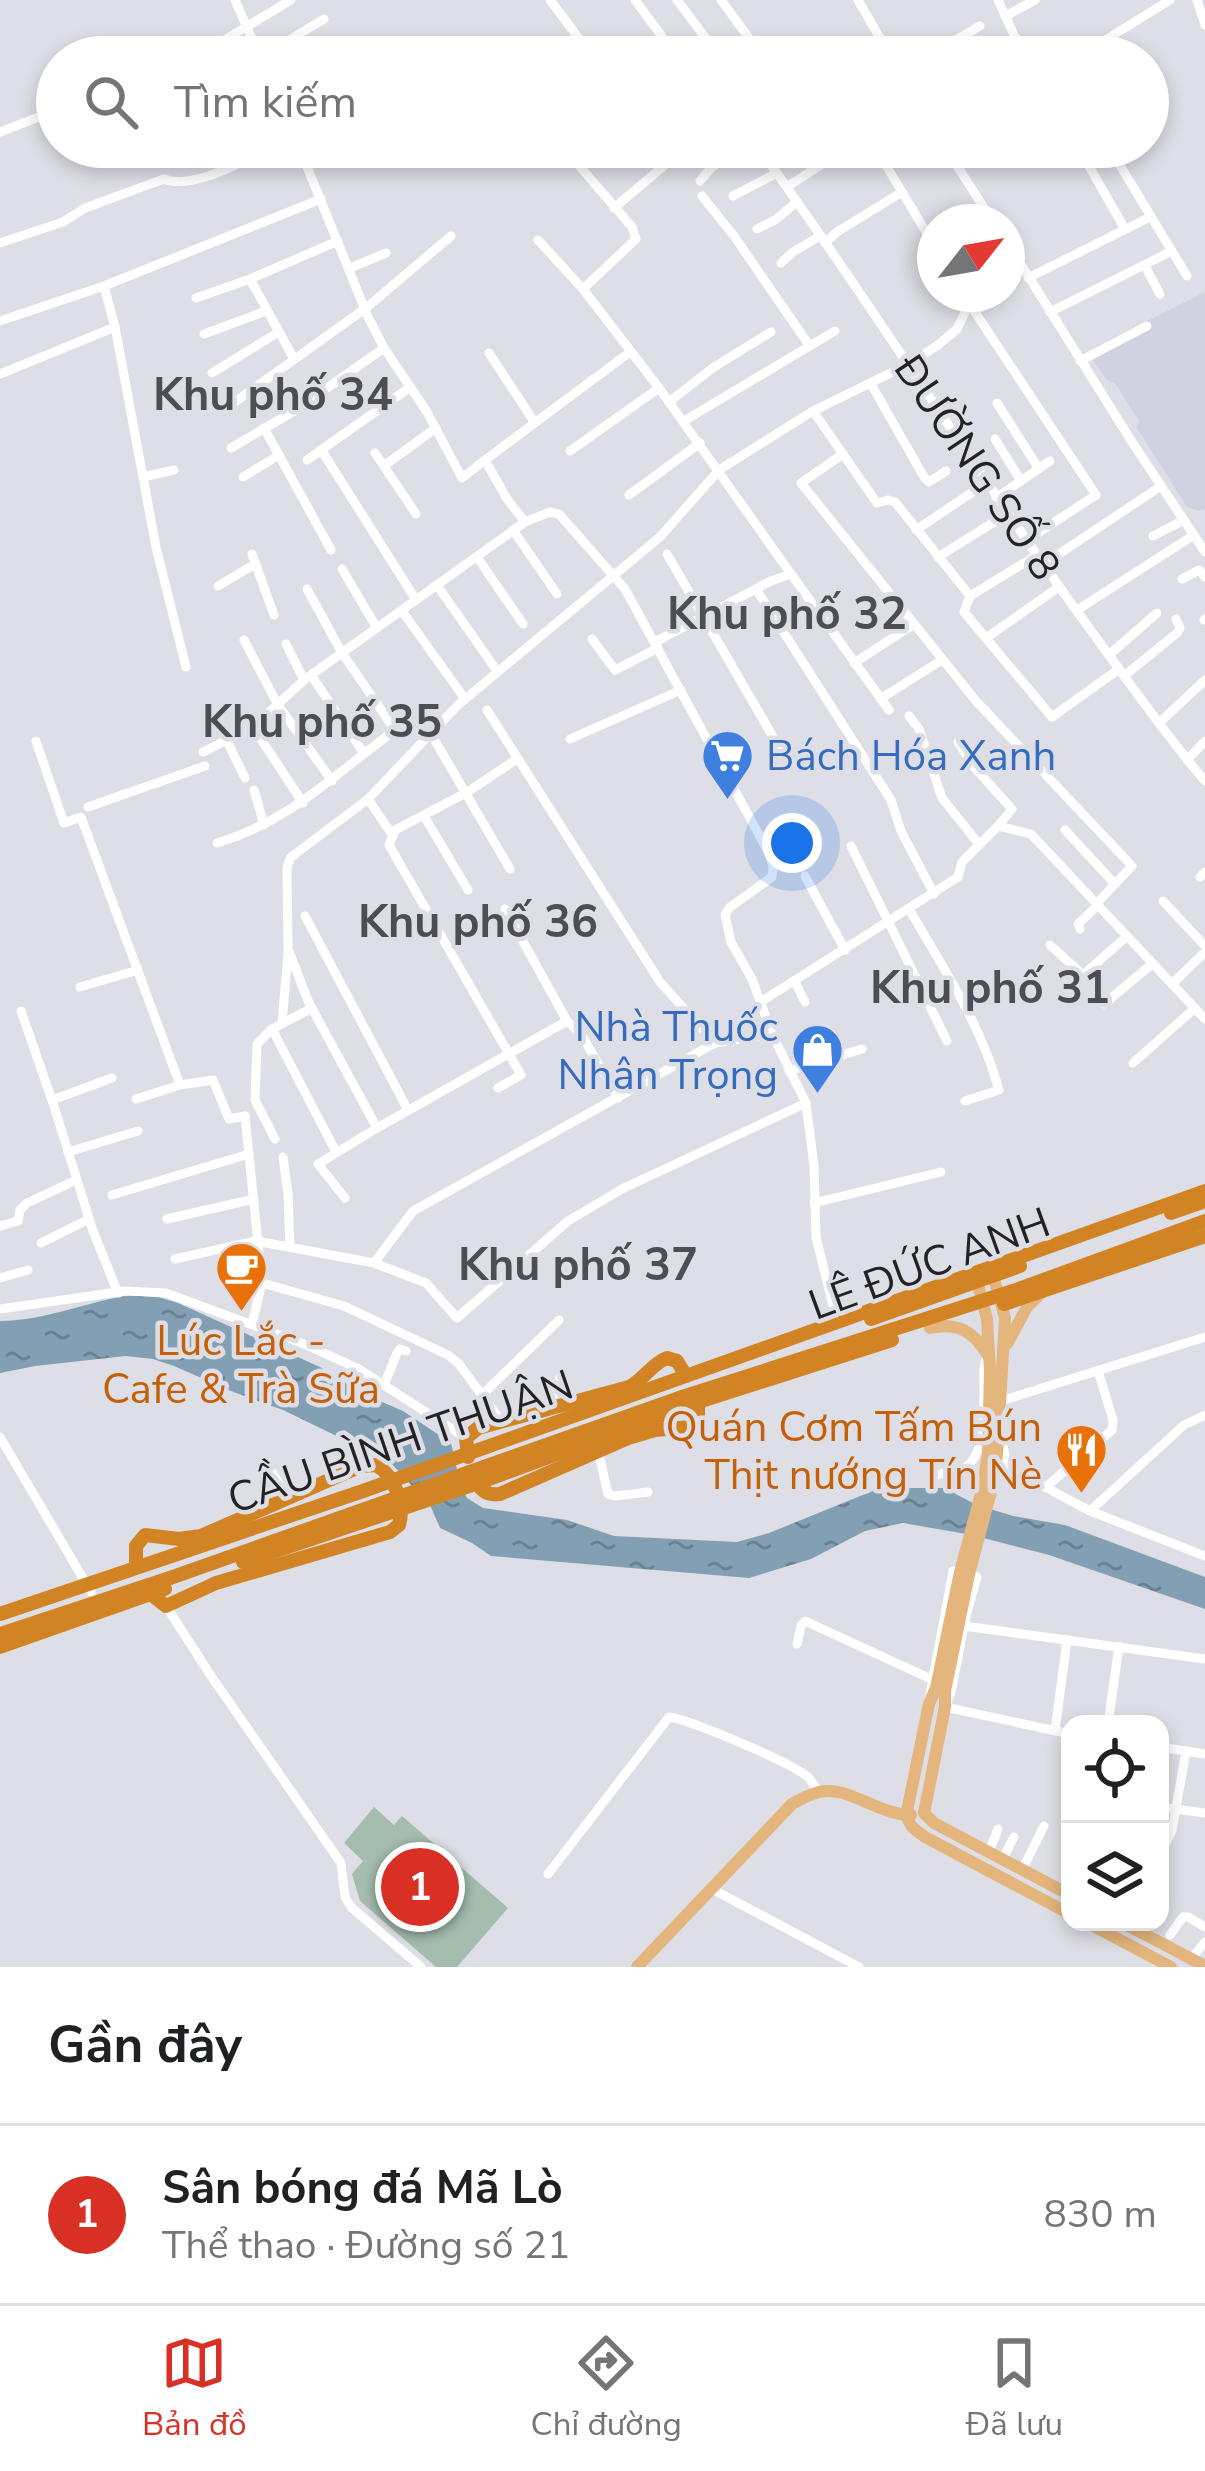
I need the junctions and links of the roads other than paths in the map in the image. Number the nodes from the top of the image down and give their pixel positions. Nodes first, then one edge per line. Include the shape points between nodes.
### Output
1 (236, 0) edge
2 (291, 0) edge
3 (550, 0) edge
4 (635, 0) edge
5 (677, 0) edge
6 (722, 0) edge
7 (858, 0) edge
8 (998, 0) edge
9 (1035, 0) edge
10 (1143, 0) edge
11 (1171, 0) edge
12 (1197, 0) edge
13 (1148, 12) junction
14 (1006, 16) junction
15 (324, 19) dead end
16 (1204, 22) edge
17 (246, 25) junction
18 (980, 26) dead end
19 (229, 36) edge
20 (251, 36) edge
21 (295, 36) edge
22 (577, 36) edge
23 (660, 36) edge
24 (704, 36) edge
25 (748, 36) edge
26 (879, 36) edge
27 (963, 36) edge
28 (1015, 36) edge
29 (1111, 36) edge
30 (36, 118) edge
31 (0, 131) edge
32 (226, 168) edge
33 (308, 168) edge
34 (580, 168) edge
35 (662, 168) edge
36 (712, 168) edge
37 (773, 168) edge
38 (816, 168) edge
39 (887, 168) edge
40 (958, 168) edge
41 (1090, 168) edge
42 (1121, 168) edge
43 (777, 173) junction
44 (741, 178) dead end
45 (700, 181) dead end
46 (787, 187) junction
47 (749, 190) junction
48 (902, 192) junction
49 (702, 196) dead end
50 (734, 196) dead end
51 (321, 200) junction
52 (797, 202) junction
53 (981, 204) edge
54 (614, 208) junction
55 (917, 217) edge
56 (1150, 217) junction
57 (1124, 229) junction
58 (758, 230) dead end
59 (452, 236) dead end
60 (538, 240) dead end
61 (823, 240) junction
62 (338, 241) junction
63 (0, 243) edge
64 (1170, 252) junction
65 (386, 253) dead end
66 (781, 263) dead end
67 (1144, 266) junction
68 (350, 268) junction
69 (1025, 275) edge
70 (1186, 275) dead end
71 (250, 279) junction
72 (1028, 279) junction
73 (1025, 281) edge
74 (104, 286) junction
75 (583, 289) junction
76 (1160, 295) dead end
77 (196, 298) dead end
78 (366, 308) junction
79 (266, 311) junction
80 (965, 312) edge
81 (975, 312) edge
82 (1050, 312) junction
83 (0, 321) edge
84 (1147, 326) dead end
85 (115, 327) junction
86 (835, 331) dead end
87 (277, 332) junction
88 (771, 332) dead end
89 (204, 334) dead end
90 (808, 345) junction
91 (384, 347) junction
92 (630, 352) junction
93 (489, 353) dead end
94 (294, 359) junction
95 (1080, 361) junction
96 (907, 365) junction
97 (212, 373) dead end
98 (0, 374) edge
99 (872, 384) junction
100 (410, 388) junction
101 (659, 388) junction
102 (669, 402) junction
103 (998, 403) dead end
104 (232, 404) dead end
105 (813, 411) junction
106 (684, 421) junction
107 (535, 423) junction
108 (263, 428) junction
109 (436, 428) junction
110 (995, 439) dead end
111 (700, 443) junction
112 (231, 448) dead end
113 (322, 451) junction
114 (570, 451) dead end
115 (375, 453) dead end
116 (843, 454) junction
117 (279, 455) junction
118 (307, 460) dead end
119 (484, 460) junction
120 (1050, 461) dead end
121 (385, 465) junction
122 (1039, 469) junction
123 (174, 470) dead end
124 (719, 470) junction
125 (946, 472) dead end
126 (142, 477) junction
127 (243, 477) dead end
128 (1021, 482) junction
129 (986, 483) junction
130 (1161, 486) junction
131 (628, 495) dead end
132 (996, 498) junction
133 (416, 514) dead end
134 (1007, 514) junction
135 (1184, 520) junction
136 (525, 522) junction
137 (513, 530) junction
138 (916, 530) junction
139 (1193, 535) junction
140 (1154, 536) dead end
141 (1027, 540) junction
142 (331, 550) dead end
143 (1205, 552) edge
144 (668, 554) dead end
145 (477, 556) junction
146 (938, 557) junction
147 (1040, 560) junction
148 (342, 569) dead end
149 (790, 574) junction
150 (613, 576) junction
151 (1205, 577) edge
152 (1182, 579) dead end
153 (437, 585) junction
154 (218, 586) dead end
155 (1060, 586) junction
156 (307, 589) dead end
157 (756, 589) junction
158 (557, 594) dead end
159 (970, 596) junction
160 (416, 600) junction
161 (1076, 610) junction
162 (402, 611) junction
163 (1157, 613) dead end
164 (274, 615) dead end
165 (704, 616) junction
166 (1176, 619) dead end
167 (914, 624) junction
168 (523, 625) dead end
169 (377, 628) junction
170 (986, 638) junction
171 (592, 639) dead end
172 (244, 640) dead end
173 (286, 644) dead end
174 (656, 645) junction
175 (342, 653) junction
176 (1109, 655) junction
177 (942, 660) junction
178 (854, 663) junction
179 (186, 667) dead end
180 (497, 670) junction
181 (1121, 672) junction
182 (308, 678) junction
183 (1204, 680) edge
184 (681, 690) junction
185 (465, 699) junction
186 (880, 699) junction
187 (278, 705) junction
188 (487, 710) dead end
189 (889, 710) dead end
190 (909, 716) dead end
191 (408, 721) dead end
192 (1159, 722) junction
193 (253, 727) junction
194 (394, 730) junction
195 (431, 734) junction
196 (570, 739) dead end
197 (36, 741) dead end
198 (226, 741) junction
199 (1205, 741) edge
200 (958, 742) dead end
201 (203, 752) dead end
202 (363, 752) junction
203 (783, 754) dead end
204 (517, 759) junction
205 (1187, 760) junction
206 (206, 766) dead end
207 (245, 778) dead end
208 (332, 781) junction
209 (1205, 782) edge
210 (254, 790) dead end
211 (466, 793) junction
212 (368, 799) junction
213 (303, 803) junction
214 (88, 807) dead end
215 (424, 816) junction
216 (264, 825) junction
217 (998, 826) junction
218 (1065, 830) dead end
219 (391, 840) junction
220 (218, 843) dead end
221 (978, 843) junction
222 (851, 846) dead end
223 (510, 869) dead end
224 (806, 876) dead end
225 (1115, 884) junction
226 (468, 890) dead end
227 (934, 894) junction
228 (1163, 901) dead end
229 (1097, 904) junction
230 (505, 909) dead end
231 (909, 909) junction
232 (305, 916) dead end
233 (890, 921) junction
234 (1080, 929) dead end
235 (1126, 937) junction
236 (1050, 945) dead end
237 (817, 947) dead end
238 (288, 949) junction
239 (1205, 949) edge
240 (845, 950) junction
241 (826, 962) junction
242 (1152, 964) junction
243 (138, 970) junction
244 (794, 982) junction
245 (1172, 984) junction
246 (80, 987) dead end
247 (762, 1001) junction
248 (806, 1002) dead end
249 (1104, 1004) dead end
250 (312, 1008) junction
251 (21, 1012) dead end
252 (1202, 1014) edge
253 (567, 1021) junction
254 (277, 1026) junction
255 (772, 1034) junction
256 (947, 1040) dead end
257 (715, 1043) junction
258 (862, 1049) dead end
259 (509, 1052) junction
260 (1133, 1063) dead end
261 (789, 1070) junction
262 (112, 1078) dead end
263 (180, 1085) junction
264 (498, 1088) dead end
265 (618, 1098) junction
266 (136, 1099) dead end
267 (52, 1100) junction
268 (255, 1100) junction
269 (965, 1101) dead end
270 (806, 1103) junction
271 (409, 1110) junction
272 (245, 1116) junction
273 (377, 1128) junction
274 (138, 1131) dead end
275 (275, 1138) dead end
276 (68, 1152) junction
277 (336, 1152) junction
278 (249, 1154) junction
279 (283, 1157) dead end
280 (941, 1172) dead end
281 (76, 1180) junction
282 (1205, 1191) edge
283 (112, 1195) dead end
284 (346, 1198) dead end
285 (254, 1199) junction
286 (1205, 1201) edge
287 (814, 1203) junction
288 (89, 1219) junction
289 (167, 1219) dead end
290 (0, 1226) edge
291 (1199, 1231) edge
292 (256, 1241) junction
293 (41, 1244) dead end
294 (290, 1247) junction
295 (176, 1258) dead end
296 (374, 1263) junction
297 (28, 1270) dead end
298 (993, 1275) junction
299 (0, 1278) edge
300 (977, 1281) junction
301 (262, 1283) junction
302 (1044, 1291) junction
303 (118, 1293) junction
304 (1001, 1300) junction
305 (984, 1305) junction
306 (0, 1309) edge
307 (559, 1320) dead end
308 (253, 1324) junction
309 (928, 1324) junction
310 (839, 1326) junction
311 (1205, 1337) edge
312 (1125, 1348) dead end
313 (406, 1351) dead end
314 (1126, 1362) junction
315 (995, 1363) junction
316 (1098, 1371) junction
317 (561, 1375) dead end
318 (384, 1385) junction
319 (680, 1387) junction
320 (483, 1394) junction
321 (1004, 1400) junction
322 (698, 1402) junction
323 (548, 1408) junction
324 (1205, 1415) edge
325 (501, 1421) junction
326 (0, 1437) edge
327 (466, 1438) junction
328 (598, 1450) junction
329 (267, 1466) dead end
330 (938, 1475) dead end
331 (1045, 1486) junction
332 (648, 1492) dead end
333 (285, 1499) junction
334 (1090, 1511) junction
335 (1205, 1556) edge
336 (136, 1567) junction
337 (168, 1573) junction
338 (89, 1588) junction
339 (147, 1590) junction
340 (166, 1606) junction
341 (0, 1614) edge
342 (0, 1624) edge
343 (964, 1626) junction
344 (0, 1634) edge
345 (1067, 1640) junction
346 (796, 1644) dead end
347 (1119, 1646) junction
348 (0, 1647) edge
349 (1205, 1660) edge
350 (937, 1686) junction
351 (945, 1708) junction
352 (1109, 1715) edge
353 (1055, 1732) junction
354 (1061, 1733) edge
355 (1169, 1748) edge
356 (1186, 1751) junction
357 (1205, 1754) edge
358 (819, 1792) junction
359 (1169, 1809) edge
360 (1177, 1810) junction
361 (924, 1813) junction
362 (1205, 1814) edge
363 (906, 1816) junction
364 (1044, 1826) dead end
365 (998, 1829) dead end
366 (1015, 1837) dead end
367 (1169, 1837) edge
368 (989, 1852) junction
369 (1003, 1859) junction
370 (1022, 1870) junction
371 (548, 1874) dead end
372 (710, 1887) junction
373 (1061, 1890) edge
374 (1061, 1909) edge
375 (1205, 1927) edge
376 (1103, 1931) edge
377 (1138, 1931) edge
378 (1169, 1935) dead end
379 (1205, 1942) edge
380 (1191, 1959) junction
381 (1205, 1966) edge
382 (422, 1967) edge
383 (638, 1967) edge
384 (859, 1967) edge
385 (1171, 1967) edge

1 - 17 street
2 - 17 street
3 - 22 street
4 - 23 street
5 - 24 street
6 - 25 street
7 - 26 street
8 - 14 street
9 - 14 street
10 - 13 street
11 - 13 street
12 - 16 street
13 - 29 street
14 - 28 street
15 - 21 street
17 - 19 street
17 - 20 street
18 - 27 street
30 - 31 street
32 - 63 street via 176,184 164,179
33 - 51 street
34 - 54 street
35 - 54 street
36 - 45 street
37 - 43 street, ĐƯỜNG SỐ 8
38 - 46 street
39 - 48 street
40 - 53 street
41 - 57 street
42 - 56 street
43 - 46 street, ĐƯỜNG SỐ 8
43 - 47 street
44 - 47 street
46 - 52 street, ĐƯỜNG SỐ 8
47 - 50 street
48 - 55 street
48 - 61 street
49 - 90 street
51 - 62 street
51 - 74 street
52 - 58 street
52 - 61 street, ĐƯỜNG SỐ 8
54 - 75 street via 636,239
56 - 57 street
56 - 64 street
57 - 72 street
59 - 78 street
60 - 75 street
61 - 66 street
61 - 96 street, ĐƯỜNG SỐ 8
62 - 68 street
62 - 71 street
64 - 67 street
64 - 70 street
65 - 68 street
67 - 76 street
67 - 82 street
68 - 78 street
69 - 72 street
71 - 77 street
71 - 79 street
72 - 73 street
72 - 82 street
74 - 83 street
74 - 85 street
75 - 92 street
78 - 91 street
78 - 94 street
79 - 87 street
79 - 89 street
80 - 96 street via 948,338
81 - 141 street via 1096,495
82 - 95 street
84 - 95 street
85 - 98 street
85 - 126 street
86 - 90 street
87 - 94 street
87 - 97 street
88 - 102 street
90 - 106 street
91 - 100 street
91 - 108 street
92 - 101 street
92 - 107 street
93 - 107 street
94 - 104 street
95 - 130 street
96 - 99 street
96 - 129 street, ĐƯỜNG SỐ 8
99 - 105 street
99 - 125 street via 924,477
100 - 109 street
100 - 113 street
101 - 102 street
101 - 114 street
102 - 106 street
103 - 122 street
105 - 116 street
105 - 124 street
106 - 111 street
107 - 119 street
108 - 112 street
108 - 117 street
109 - 119 street via 463,478
109 - 121 street
110 - 128 street
111 - 124 street
111 - 131 street
113 - 118 street
113 - 160 street
115 - 121 street
116 - 138 street via 877,503 895,502
116 - 167 street via 801,483
117 - 127 street
117 - 142 street
119 - 136 street
120 - 122 street
121 - 133 street
122 - 128 street
123 - 126 street
124 - 149 street
124 - 150 street
126 - 179 street
128 - 132 street
129 - 132 street, ĐƯỜNG SỐ 8
129 - 138 street
130 - 135 street
130 - 147 street
132 - 134 street, ĐƯỜNG SỐ 8
134 - 141 street, ĐƯỜNG SỐ 8
134 - 146 street
135 - 139 street
135 - 140 street
136 - 137 street
136 - 150 street via 559,514
137 - 145 street
137 - 158 street
138 - 146 street
139 - 143 street
139 - 161 street
141 - 147 street, ĐƯỜNG SỐ 8
144 - 165 street
145 - 153 street
145 - 168 street
146 - 159 street
147 - 155 street, ĐƯỜNG SỐ 8
147 - 159 street
148 - 169 street
149 - 157 street
149 - 178 street
150 - 174 street
150 - 180 street
151 - 152 street via 1199,570
153 - 160 street
153 - 180 street
154 - 164 street via 254,559
155 - 161 street, ĐƯỜNG SỐ 8
155 - 170 street
156 - 175 street
157 - 165 street
157 - 227 street via 891,800
159 - 170 street via 964,612
160 - 162 street
161 - 176 street, ĐƯỜNG SỐ 8
162 - 169 street
162 - 185 street
163 - 176 street
165 - 174 street
165 - 203 street
166 - 181 street via 1177,634
167 - 177 street
167 - 178 street
169 - 175 street
170 - 181 street via 1052,717
171 - 174 street via 615,670
172 - 187 street
173 - 182 street
174 - 184 street
175 - 182 street
175 - 194 street
176 - 181 street, ĐƯỜNG SỐ 8
177 - 186 street
177 - 225 street via 1132,866
178 - 186 street
180 - 185 street
181 - 192 street, ĐƯỜNG SỐ 8
182 - 187 street
182 - 202 street
183 - 192 street
184 - 196 street
184 - 247 street via 773,867 772,877 724,915
185 - 195 street
186 - 189 street
187 - 193 street
187 - 208 street
188 - 204 street
190 - 221 street via 942,798
191 - 194 street
192 - 205 street, ĐƯỜNG SỐ 8
193 - 198 street
193 - 213 street
194 - 202 street
195 - 211 street
195 - 212 street
197 - 243 street via 64,823 81,817
198 - 201 street
198 - 207 street
199 - 205 street
200 - 217 street via 1012,808
202 - 208 street
204 - 211 street
204 - 257 street via 660,982
205 - 209 street, ĐƯỜNG SỐ 8
206 - 214 street
208 - 213 street
210 - 216 street
211 - 215 street
211 - 223 street
212 - 219 street
212 - 238 street via 290,858
213 - 216 street
215 - 219 street
215 - 226 street
216 - 220 street
217 - 221 street
217 - 229 street via 1031,834
218 - 225 street
219 - 259 street
221 - 227 street via 958,877
222 - 233 street
224 - 240 street
225 - 229 street
227 - 231 street
228 - 239 street
229 - 234 street
229 - 235 street
230 - 253 street
231 - 233 street
231 - 269 street via 990,1057 999,1090
232 - 271 street
233 - 240 street
233 - 256 street
235 - 236 street via 1083,975
235 - 242 street
237 - 241 street
238 - 250 street
238 - 254 street
239 - 245 street
240 - 241 street
241 - 244 street
242 - 245 street
242 - 249 street
243 - 246 street
243 - 263 street
244 - 247 street
244 - 248 street
245 - 252 street
247 - 255 street
250 - 254 street
250 - 273 street
251 - 267 street
252 - 260 street
253 - 259 street
253 - 265 street
254 - 268 street via 257,1044
254 - 277 street
255 - 257 street
255 - 261 street
257 - 265 street
258 - 261 street
259 - 264 street via 521,1075
259 - 271 street
261 - 270 street
262 - 267 street
263 - 266 street
263 - 272 street via 213,1080 229,1119
265 - 296 street via 413,1211
267 - 276 street
268 - 272 street
268 - 275 street
270 - 287 street
270 - 296 street via 568,1221 457,1318 426,1283
271 - 273 street
272 - 278 street
273 - 277 street
274 - 276 street
276 - 281 street
277 - 284 street via 319,1164
278 - 283 street
278 - 285 street
279 - 294 street
280 - 287 street
281 - 288 street
281 - 290 street
282 - 310 highway, LÊ ĐỨC ANH
285 - 289 street
285 - 292 street
286 - 298 highway, LÊ ĐỨC ANH
287 - 310 street
288 - 293 street
288 - 303 street
291 - 302 highway, LÊ ĐỨC ANH
291 - 304 highway, LÊ ĐỨC ANH
292 - 294 street
292 - 295 street
292 - 301 street
294 - 296 street
297 - 299 street
298 - 300 highway, LÊ ĐỨC ANH
298 - 304 main road
300 - 305 main road
300 - 310 highway, LÊ ĐỨC ANH
301 - 308 street
301 - 320 street via 344,1306 448,1355
302 - 304 highway, LÊ ĐỨC ANH
302 - 315 main road
303 - 306 street
303 - 308 street via 166,1293
304 - 305 highway, LÊ ĐỨC ANH
304 - 315 main road via 1005,1323
305 - 309 highway, LÊ ĐỨC ANH
305 - 315 main road
307 - 320 street
308 - 318 street
309 - 315 main road via 960,1327
309 - 319 highway, LÊ ĐỨC ANH
309 - 322 highway, LÊ ĐỨC ANH
310 - 319 highway, LÊ ĐỨC ANH
311 - 314 street
312 - 314 street
313 - 318 street via 397,1353
314 - 316 street
315 - 321 street
315 - 330 street via 983,1369 978,1453 964,1468
315 - 350 main road via 995,1471
316 - 321 street
316 - 331 street via 1112,1430
317 - 323 street
318 - 327 street
319 - 323 highway via 676,1361 667,1358 629,1387
319 - 336 highway, CẦU BÌNH THUẬN
319 - 337 highway, CẦU BÌNH THUẬN
320 - 325 street
321 - 331 street via 1003,1454 1011,1469
322 - 328 highway via 692,1426
322 - 339 highway, CẦU BÌNH THUẬN
323 - 325 highway
324 - 334 street
325 - 327 highway
326 - 338 street
327 - 328 highway via 476,1481 491,1495
328 - 332 street via 608,1493
329 - 333 street
331 - 334 street
333 - 336 highway via 202,1536 145,1534
333 - 340 highway via 376,1465 389,1474 401,1520 384,1534 216,1582
334 - 335 street
336 - 338 highway
337 - 338 highway
337 - 339 highway
338 - 341 highway
338 - 342 highway
339 - 340 highway
339 - 344 highway
339 - 348 highway
340 - 382 street via 340,1863 345,1898
343 - 345 street
343 - 350 street via 977,1577 952,1570
343 - 351 street
345 - 347 street
345 - 353 street
346 - 350 street via 806,1621
347 - 349 street
347 - 352 street
350 - 351 main road
350 - 363 main road
351 - 353 street
351 - 361 main road
353 - 354 street
355 - 356 street
356 - 357 street
356 - 360 street
358 - 363 main road
358 - 371 street via 792,1767 669,1717
358 - 372 main road via 791,1804
359 - 360 street
360 - 362 street
360 - 367 street
361 - 363 main road
361 - 368 main road
363 - 374 main road via 925,1838
364 - 370 street
365 - 368 street
366 - 369 street
368 - 369 main road
369 - 370 main road
370 - 373 main road
372 - 383 main road
372 - 384 street
375 - 378 street via 1183,1917
376 - 385 main road
377 - 380 main road
379 - 380 street
380 - 381 main road

